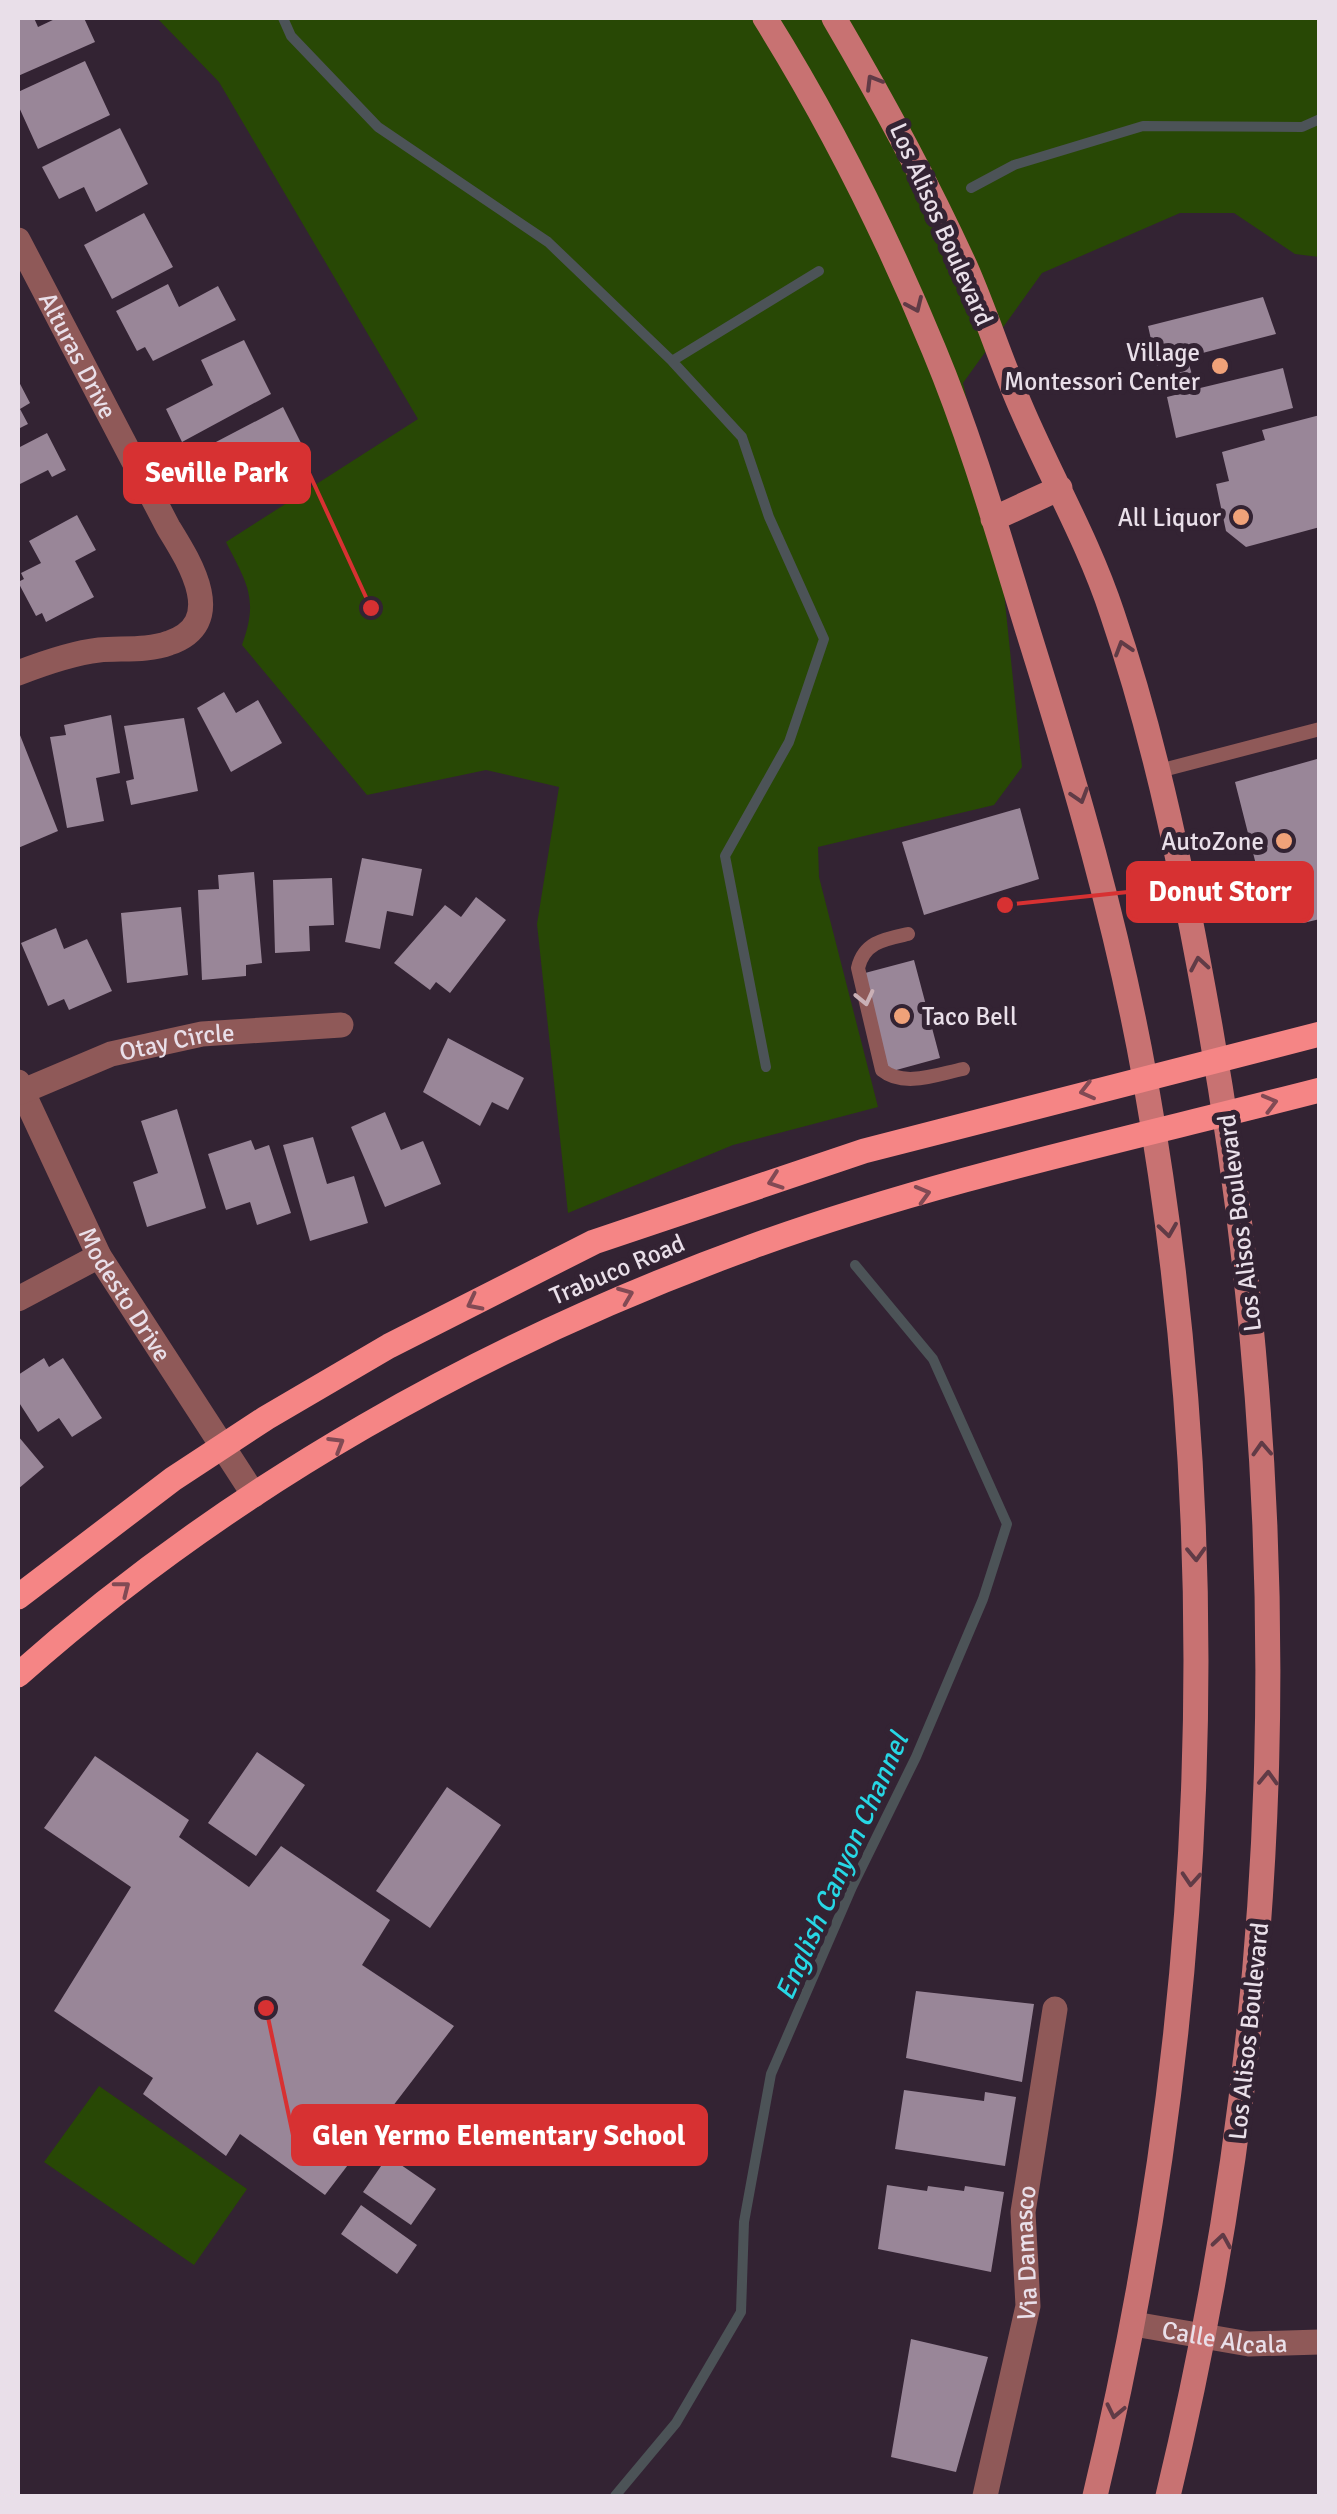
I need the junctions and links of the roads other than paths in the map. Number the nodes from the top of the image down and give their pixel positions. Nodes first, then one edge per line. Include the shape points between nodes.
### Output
1 (765, 18) edge
2 (834, 18) edge
3 (18, 240) edge
4 (1060, 488) junction
5 (993, 519) junction
6 (18, 673) edge
7 (1320, 729) edge
8 (1159, 772) junction
9 (908, 934) dead end
10 (342, 1024) dead end
11 (1320, 1034) edge
12 (1216, 1060) junction
13 (963, 1068) dead end
14 (1145, 1077) junction
15 (20, 1087) edge
16 (1320, 1090) edge
17 (1227, 1114) junction
18 (1153, 1134) junction
19 (98, 1256) junction
20 (18, 1299) edge
21 (221, 1446) junction
22 (254, 1495) junction
23 (18, 1597) edge
24 (18, 1674) edge
25 (1055, 2009) dead end
26 (1134, 2324) junction
27 (1206, 2337) junction
28 (1320, 2342) edge
29 (985, 2496) edge
30 (1095, 2496) edge
31 (1168, 2496) edge

1 -> 5 main road via 887,242 935,352
4 -> 2 main road, Los Alisos Boulevard via 958,252 889,109
3 - 6 street, Alturas Drive via 202,594 198,618 169,643 95,650
4 - 5 main road
8 -> 4 main road, Los Alisos Boulevard via 1110,606
5 -> 14 main road via 1084,811
7 - 8 lane
12 -> 8 main road, Los Alisos Boulevard
9 -> 13 lane via 872,945 858,968 882,1070 908,1080
10 - 15 street, Otay Circle via 202,1034 111,1054
11 - 12 main road, Trabuco Road
12 - 14 main road, Trabuco Road
12 - 17 main road, Los Alisos Boulevard
14 - 18 main road
14 -> 21 main road, Trabuco Road via 864,1151 594,1242 389,1346
15 - 19 street, Modesto Drive
17 -> 16 main road, Trabuco Road
17 - 18 main road, Trabuco Road
27 -> 17 main road, Los Alisos Boulevard via 1248,2067 1270,1717 1259,1400
22 -> 18 main road, Trabuco Road via 432,1389 594,1308 829,1221
18 -> 26 main road via 1188,1400 1199,1684 1177,2048
19 - 20 street
19 - 21 street, Modesto Drive
21 - 22 street, Modesto Drive
21 - 23 main road, Trabuco Road
24 -> 22 main road, Trabuco Road via 128,1584
25 - 29 street, Via Damasco via 1023,2212 1028,2306
26 - 27 street, Calle Alcala
26 -> 30 main road
27 - 28 street, Calle Alcala
27 - 31 main road, Los Alisos Boulevard

